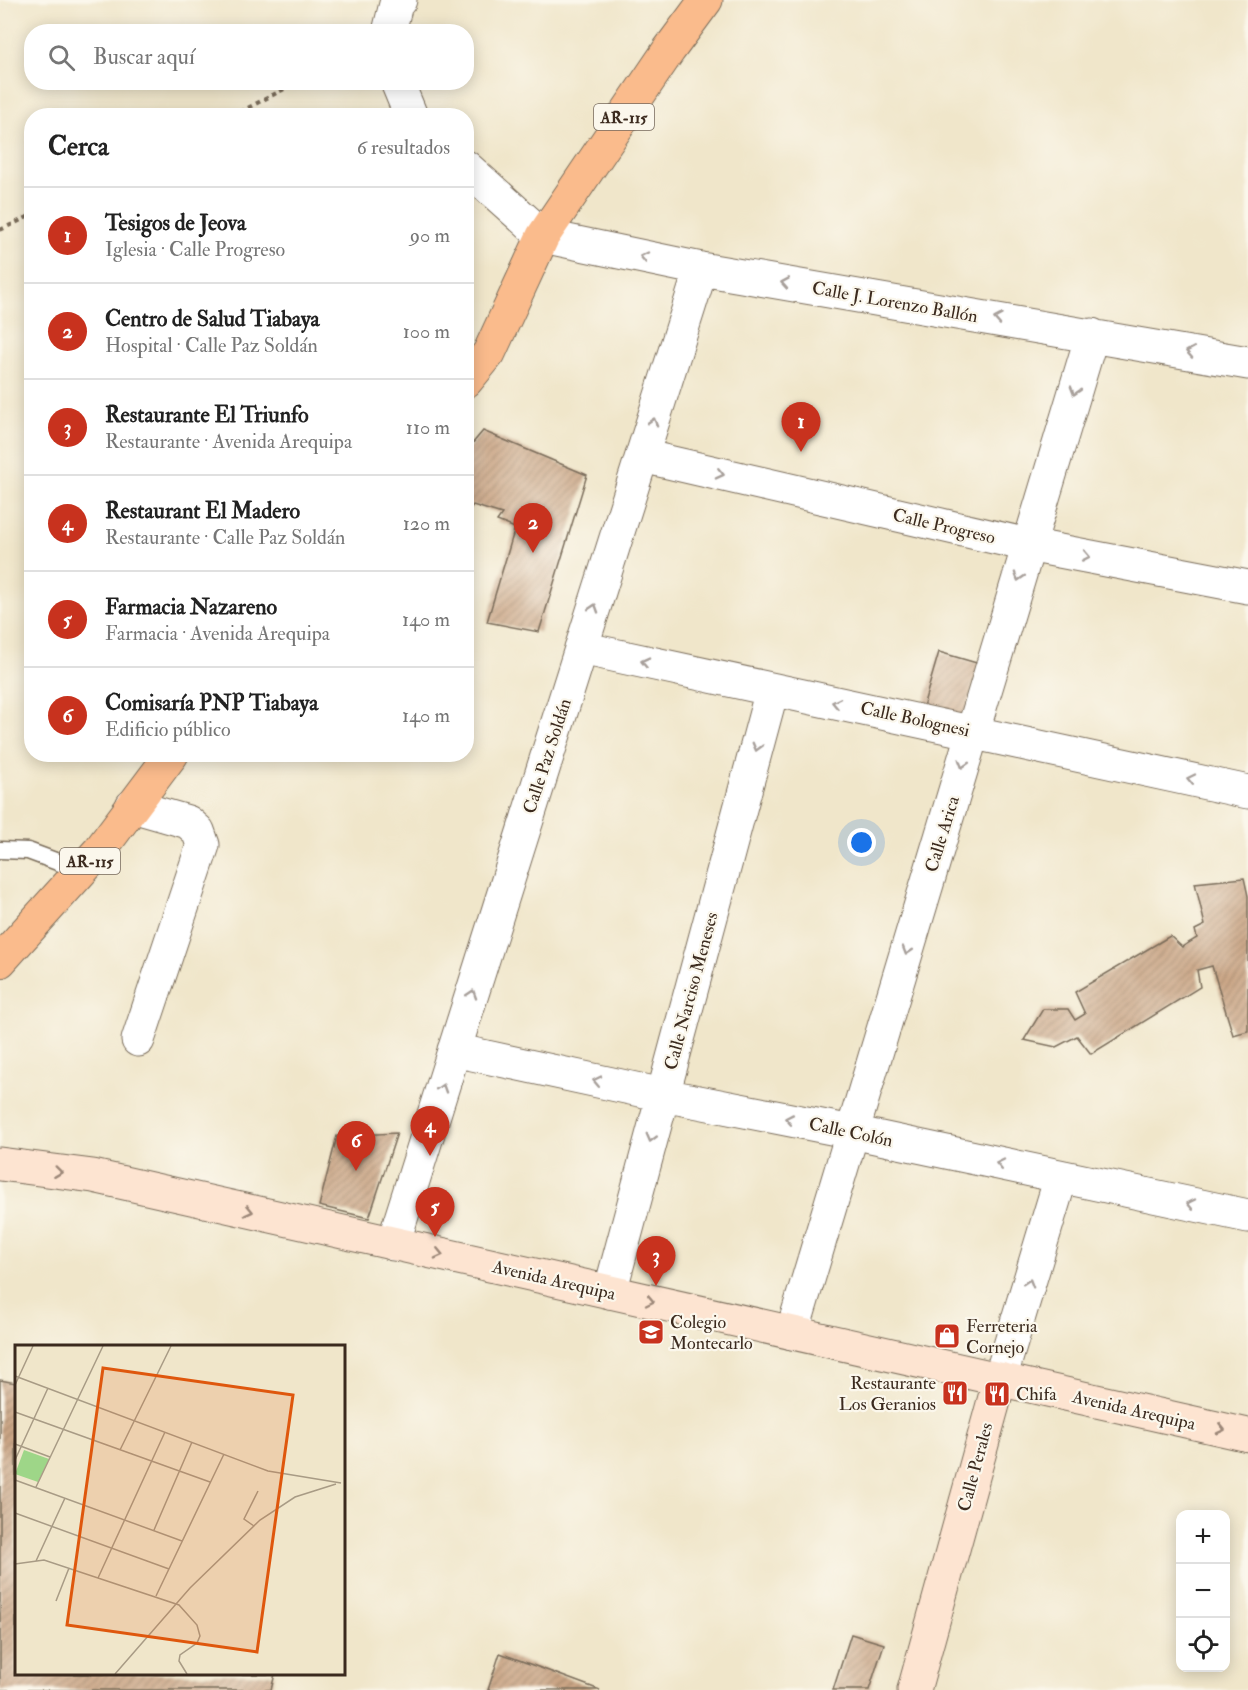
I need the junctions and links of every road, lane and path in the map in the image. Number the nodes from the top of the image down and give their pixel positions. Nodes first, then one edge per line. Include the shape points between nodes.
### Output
1 (400, 0) edge
2 (706, 0) edge
3 (391, 24) edge
4 (282, 90) edge
5 (400, 90) edge
6 (248, 108) edge
7 (408, 108) edge
8 (474, 174) edge
9 (24, 219) edge
10 (0, 230) edge
11 (543, 236) junction
12 (701, 269) junction
13 (1092, 335) junction
14 (1248, 363) edge
15 (474, 371) edge
16 (642, 456) junction
17 (1028, 546) junction
18 (1248, 587) edge
19 (581, 648) junction
20 (772, 690) junction
21 (973, 731) junction
22 (166, 762) edge
23 (1248, 792) edge
24 (132, 806) junction
25 (0, 850) edge
26 (82, 871) junction
27 (0, 961) edge
28 (138, 1040) dead end
29 (454, 1050) junction
30 (663, 1095) junction
31 (852, 1132) junction
32 (0, 1164) edge
33 (1061, 1177) junction
34 (1248, 1216) edge
35 (393, 1244) junction
36 (610, 1292) junction
37 (792, 1333) junction
38 (1000, 1379) junction
39 (1248, 1435) edge
40 (914, 1690) edge

1 - 3 street
2 - 11 main road, AR-115
4 - 6 path
5 - 7 street
8 - 11 street
9 - 10 path
12 -> 11 street, Calle J. Lorenzo Ballón
11 - 15 main road, AR-115 via 489,352
13 -> 12 street, Calle J. Lorenzo Ballón
16 -> 12 street, Calle Paz Soldán
14 -> 13 street, Calle J. Lorenzo Ballón
13 -> 17 street, Calle Arica
16 -> 17 street, Calle Progreso
19 -> 16 street, Calle Paz Soldán
17 -> 18 street, Calle Progreso
17 -> 21 street, Calle Arica
20 -> 19 street, Calle Bolognesi
29 -> 19 street, Calle Paz Soldán
21 -> 20 street, Calle Bolognesi
20 -> 30 street, Calle Narciso Meneses
23 -> 21 street, Calle Bolognesi
21 -> 31 street, Calle Arica
22 - 24 main road, AR-115
24 - 26 main road, AR-115
24 - 28 street via 188,822 198,831 203,845
25 - 26 lane via 28,851
26 - 27 main road, AR-115
30 -> 29 street, Calle Colón
35 -> 29 street, Calle Paz Soldán
31 -> 30 street, Calle Colón
30 -> 36 street, Calle Narciso Meneses
33 -> 31 street, Calle Colón
31 - 37 street, Calle Arica
32 -> 35 main road, Avenida Arequipa via 93,1176
34 -> 33 street, Calle Colón
38 -> 33 street, Calle Perales
35 -> 36 main road, Avenida Arequipa
36 -> 37 main road, Avenida Arequipa
37 - 38 main road, Avenida Arequipa
38 -> 39 main road, Avenida Arequipa
38 - 40 main road, Calle Perales

